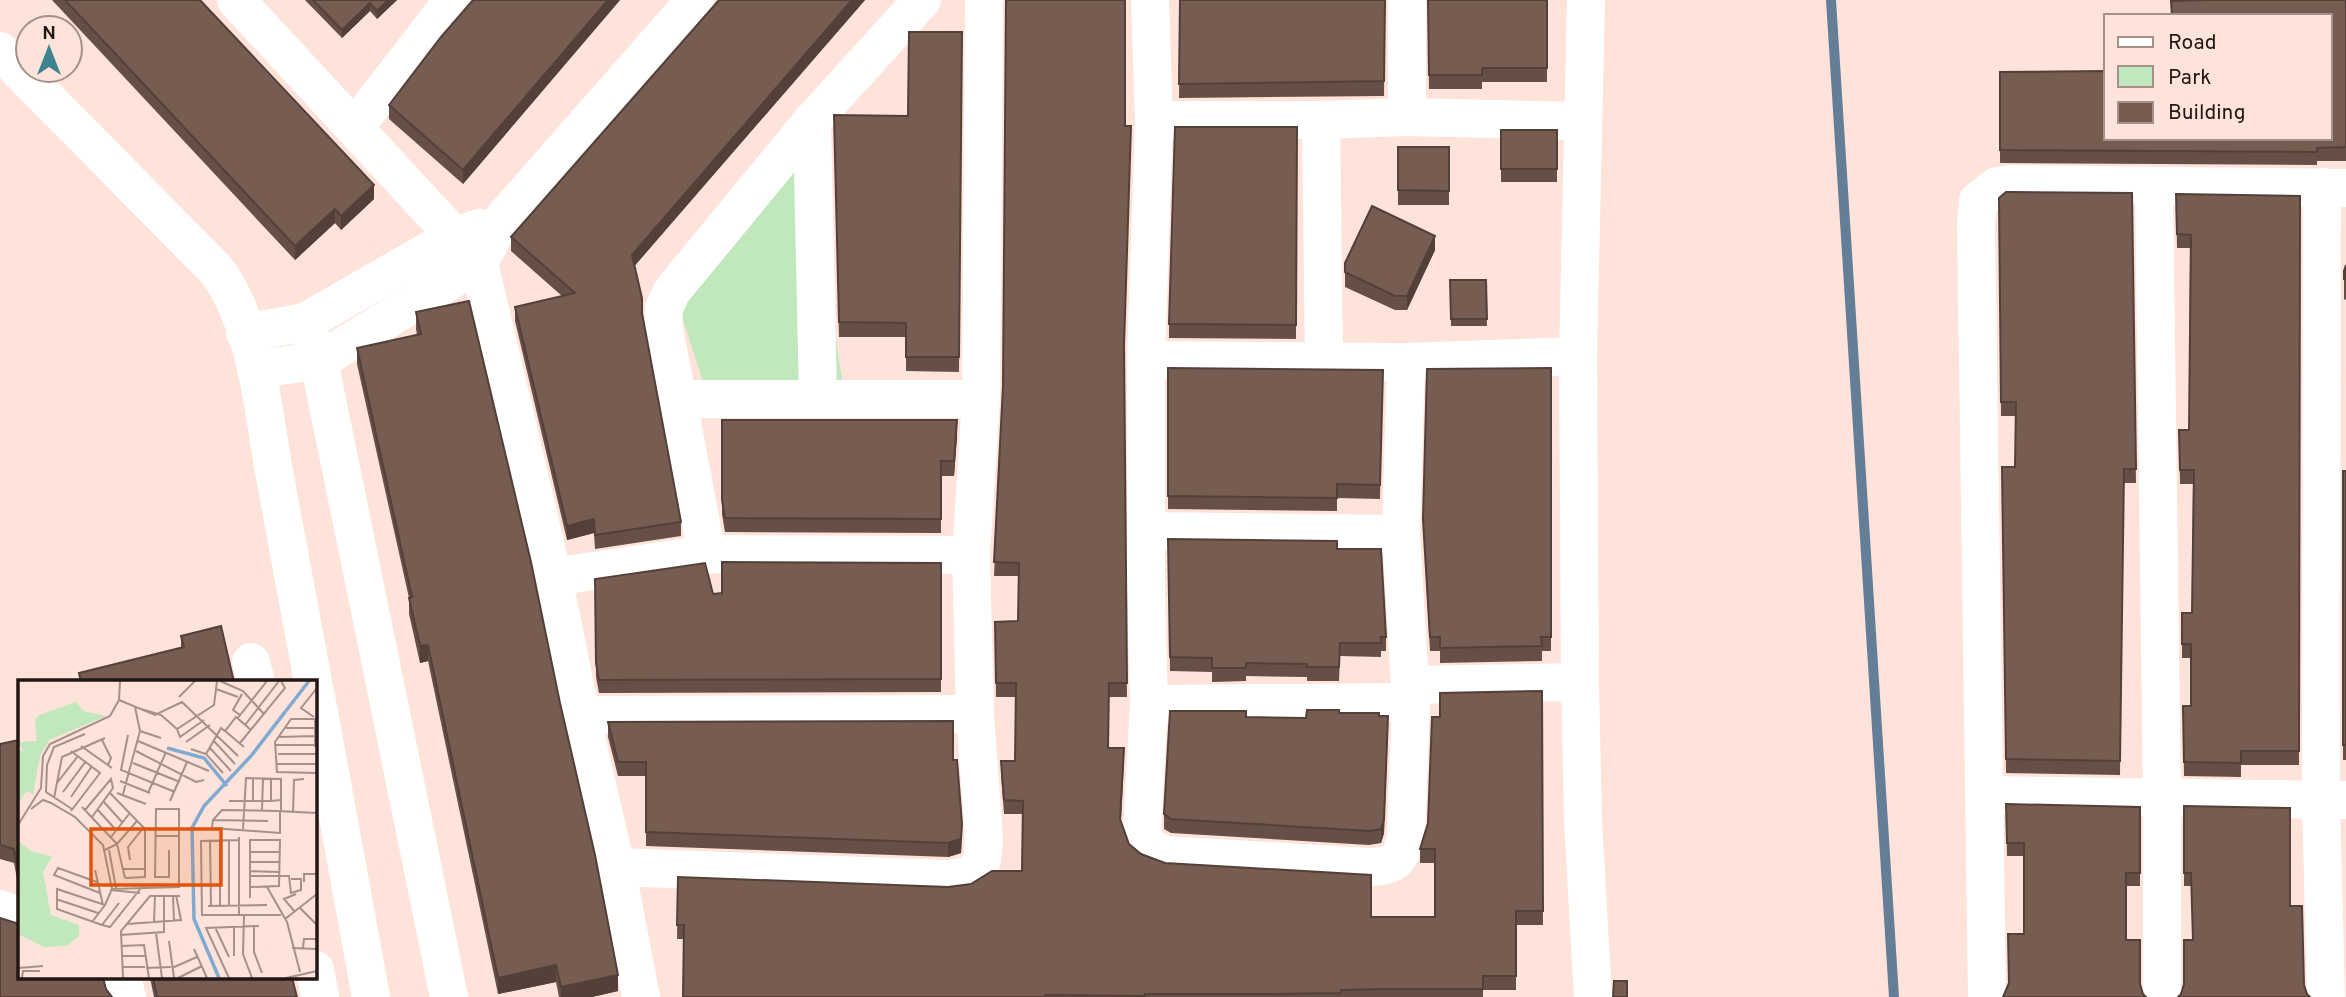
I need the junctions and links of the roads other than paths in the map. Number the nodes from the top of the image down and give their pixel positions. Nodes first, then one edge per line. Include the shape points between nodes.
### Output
1 (236, 0) edge
2 (695, 0) edge
3 (922, 0) edge
4 (984, 0) edge
5 (1150, 0) edge
6 (1407, 0) edge
7 (1586, 0) edge
8 (450, 1) edge
9 (0, 51) edge
10 (1407, 117) junction
11 (1154, 120) junction
12 (1321, 120) junction
13 (812, 121) junction
14 (1582, 121) junction
15 (355, 127) junction
16 (2154, 186) junction
17 (2334, 188) edge
18 (467, 249) junction
19 (305, 322) junction
20 (251, 351) junction
21 (1578, 356) junction
22 (1146, 360) junction
23 (319, 361) junction
24 (1324, 361) junction
25 (1406, 362) junction
26 (818, 398) junction
27 (678, 399) junction
28 (981, 399) junction
29 (1146, 531) junction
30 (1401, 534) junction
31 (707, 554) junction
32 (971, 555) junction
33 (553, 577) junction
34 (313, 680) edge
35 (1580, 682) junction
36 (1410, 693) junction
37 (317, 702) edge
38 (1149, 704) junction
39 (975, 714) junction
40 (581, 715) junction
41 (1985, 795) junction
42 (2162, 798) junction
43 (2334, 800) edge
44 (616, 867) junction
45 (0, 909) edge
46 (18, 916) edge
47 (122, 979) edge
48 (317, 979) edge
49 (127, 997) edge
50 (320, 997) edge
51 (372, 997) edge
52 (449, 997) edge
53 (641, 997) edge
54 (1593, 997) edge
55 (1987, 997) edge
56 (2162, 997) edge
57 (2326, 997) edge

1 - 15 street
2 - 18 street via 501,222
3 - 13 street
4 - 28 street
5 - 11 street
6 - 10 street
7 - 14 street
8 - 15 street
9 - 20 street via 218,272 233,297
10 - 12 street
10 - 14 street
11 - 12 street
11 - 22 street
12 - 24 street
13 - 26 street
13 - 27 street via 672,291 663,323
14 - 21 street
15 - 18 street
16 - 17 street
16 - 41 street via 2011,184 1997,186 1978,201
16 - 42 street
17 - 43 street
18 - 19 street
18 - 23 street
18 - 33 street
19 - 20 street
19 - 23 street
20 - 23 street
20 - 34 street
21 - 25 street
21 - 35 street
22 - 24 street
22 - 29 street
23 - 52 street
24 - 25 street
25 - 30 street
26 - 27 street
26 - 28 street
27 - 31 street
28 - 32 street
29 - 30 street
29 - 38 street
30 - 36 street
31 - 32 street
31 - 33 street
32 - 39 street
33 - 40 street
35 - 36 street
35 - 54 street
36 - 38 street
36 - 38 street via 1402,854 1388,866 1369,867 1166,855 1149,848 1142,833
37 - 51 street
39 - 40 street
39 - 44 street via 984,839 982,860 967,876
40 - 44 street
41 - 42 street
41 - 55 street
42 - 43 street
42 - 56 street
43 - 57 street
44 - 53 street
45 - 46 street
47 - 49 street
48 - 50 street

